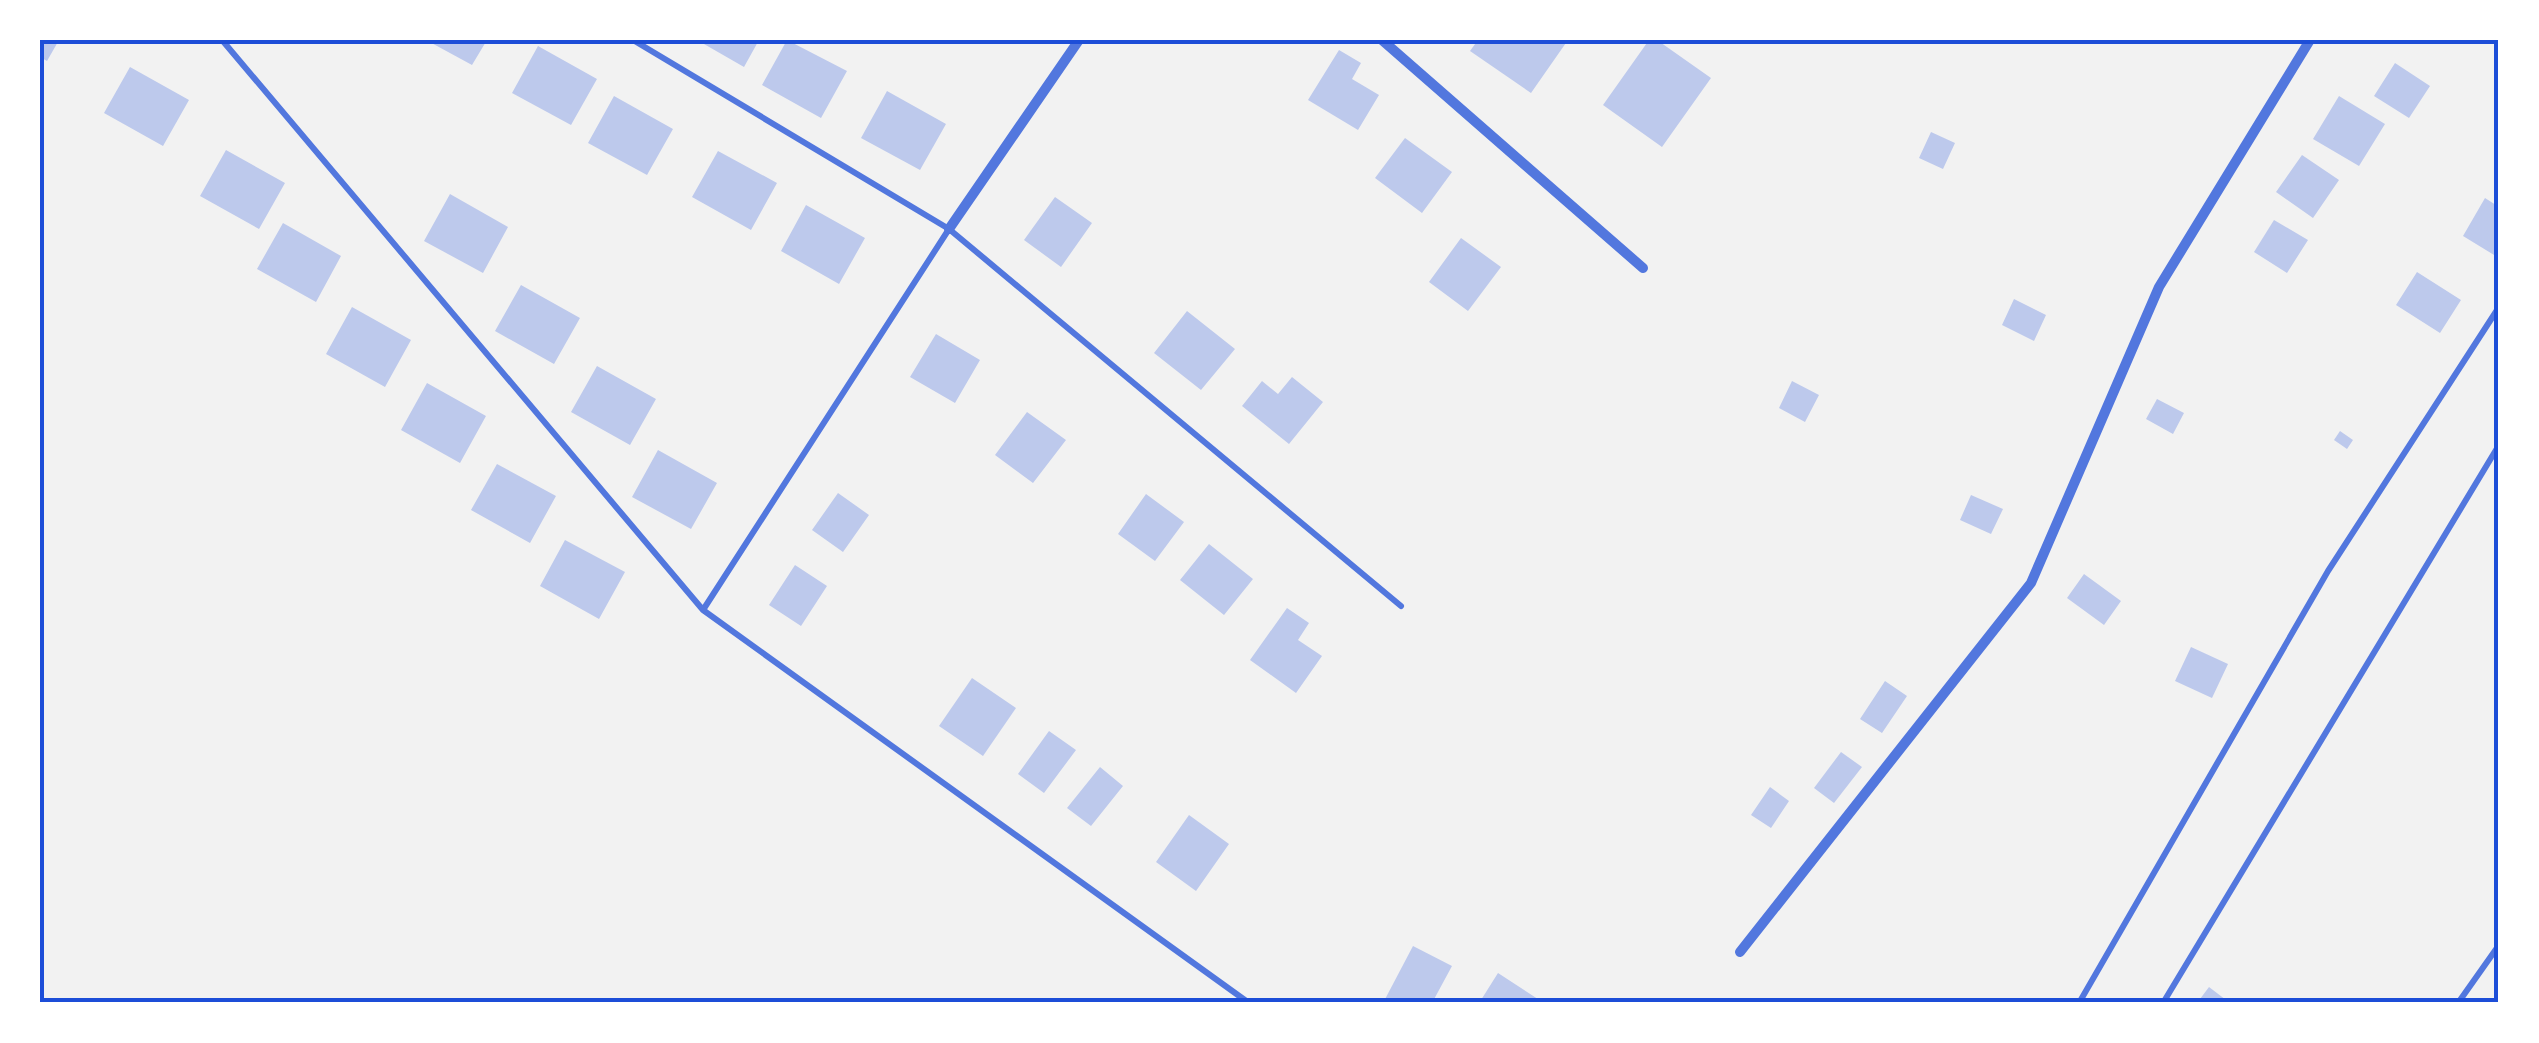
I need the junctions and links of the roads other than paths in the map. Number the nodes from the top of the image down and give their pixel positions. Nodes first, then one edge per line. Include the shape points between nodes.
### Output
1 (222, 40) edge
2 (632, 40) edge
3 (1079, 40) edge
4 (1382, 40) edge
5 (2310, 40) edge
6 (949, 229) junction
7 (1643, 268) dead end
8 (2499, 307) edge
9 (2499, 445) edge
10 (1401, 606) dead end
11 (704, 610) junction
12 (2499, 946) edge
13 (1740, 952) dead end
14 (1249, 1003) edge
15 (2078, 1003) edge
16 (2163, 1003) edge
17 (2458, 1003) edge

1 - 11 lane
2 - 6 lane
3 - 6 street
4 - 7 street
5 - 13 street via 2159,287 2031,583
6 - 10 lane
6 - 11 lane
8 - 15 lane via 2328,570
9 - 16 lane
11 - 14 lane
12 - 17 lane

